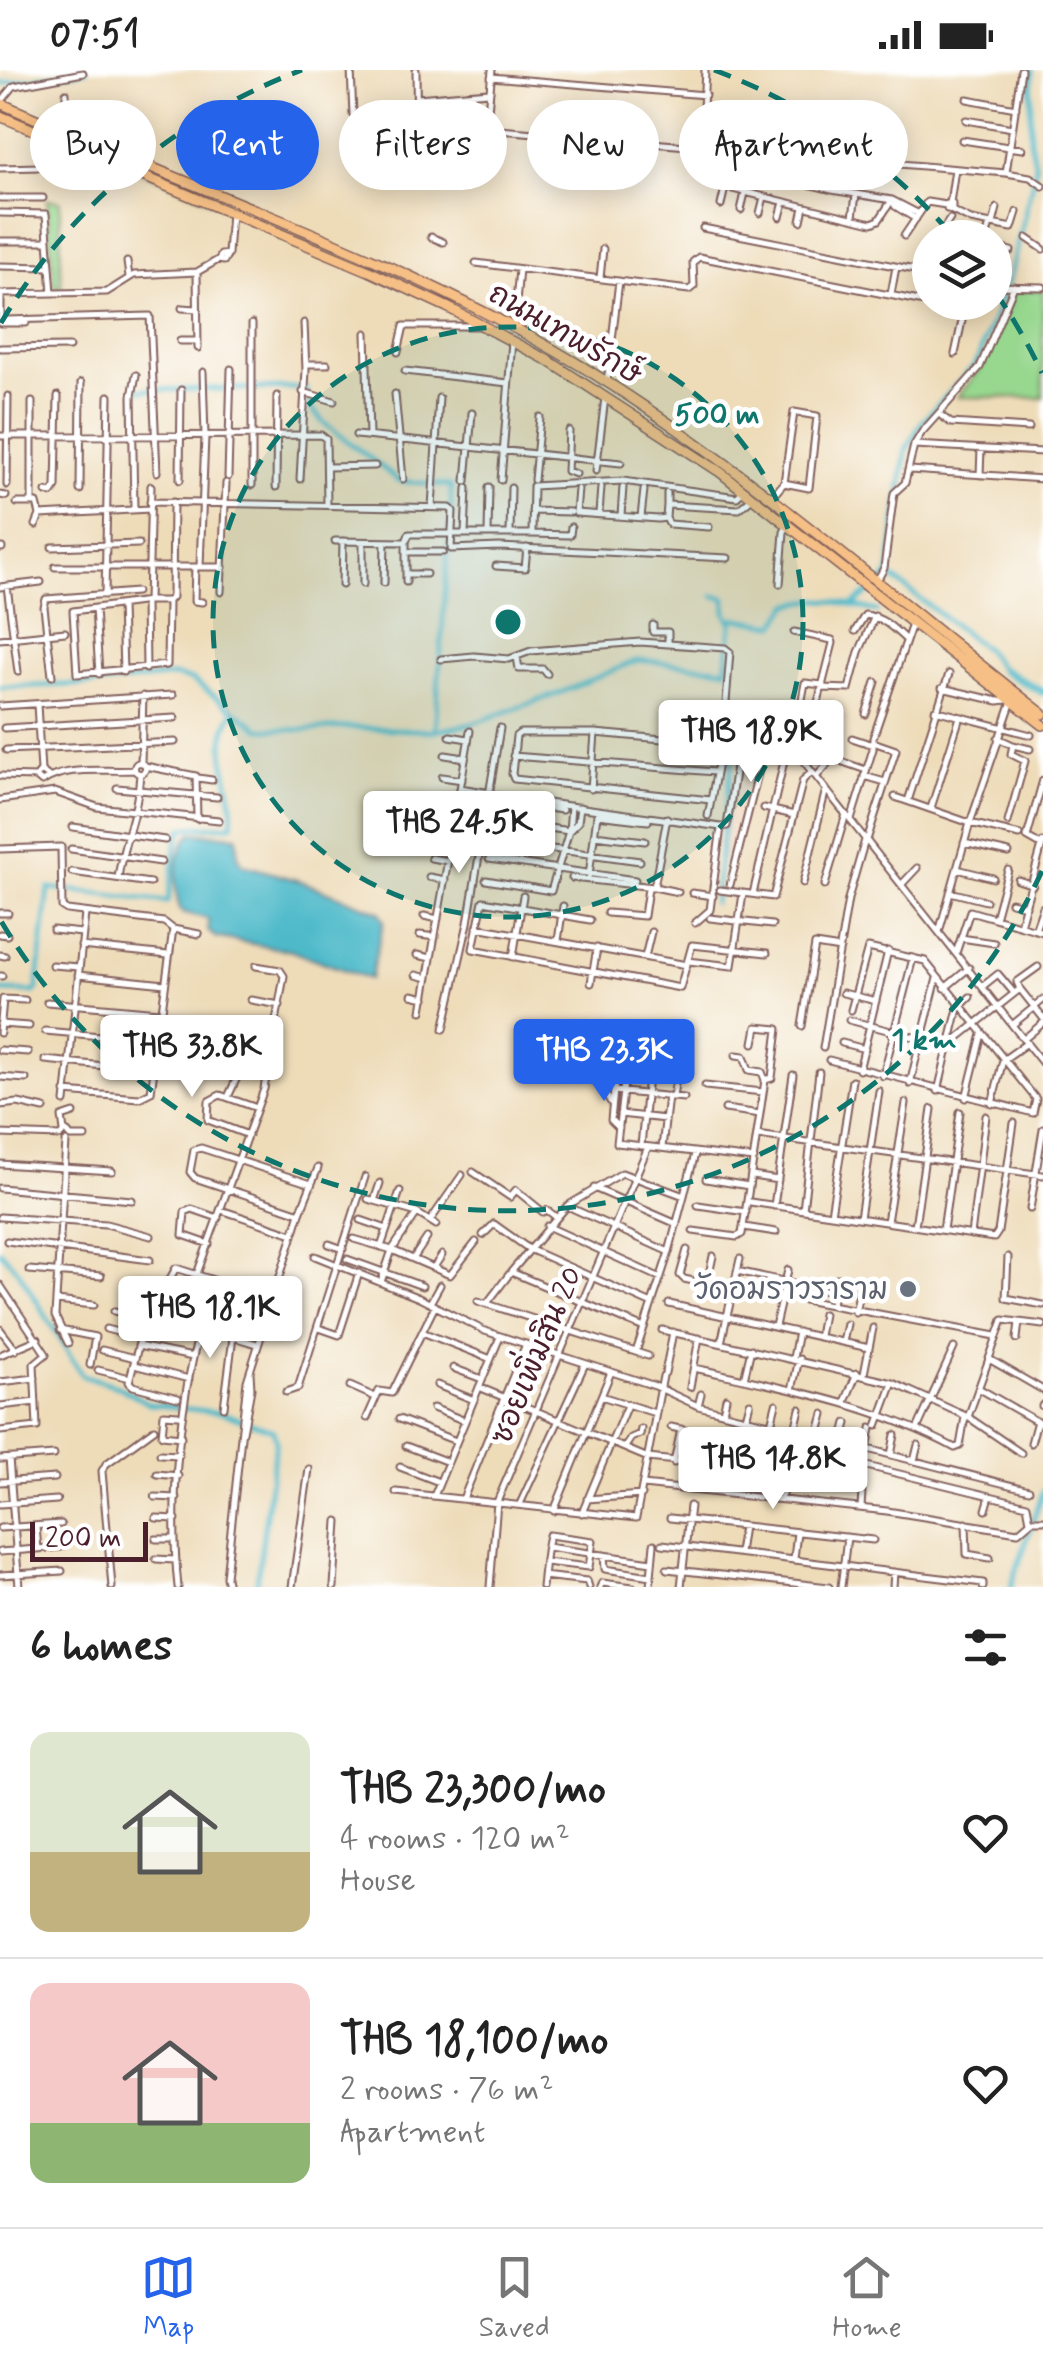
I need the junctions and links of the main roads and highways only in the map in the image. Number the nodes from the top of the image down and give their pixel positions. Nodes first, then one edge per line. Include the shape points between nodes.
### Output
1 (0, 103) edge
2 (0, 116) edge
3 (431, 293) junction
4 (449, 302) junction
5 (878, 586) junction
6 (1043, 714) edge
7 (1043, 725) edge

1 - 3 main road, ถนนเทพรักษ์
2 - 3 main road, ถนนเทพรักษ์
3 - 4 main road, ถนนเทพรักษ์
4 - 5 main road, ถนนเทพรักษ์ via 514,329 607,382
4 - 5 main road, ถนนเทพรักษ์ via 605,396 748,494 863,584
5 - 6 main road, ถนนเทพรักษ์
5 - 7 main road, ถนนเทพรักษ์ via 912,624

